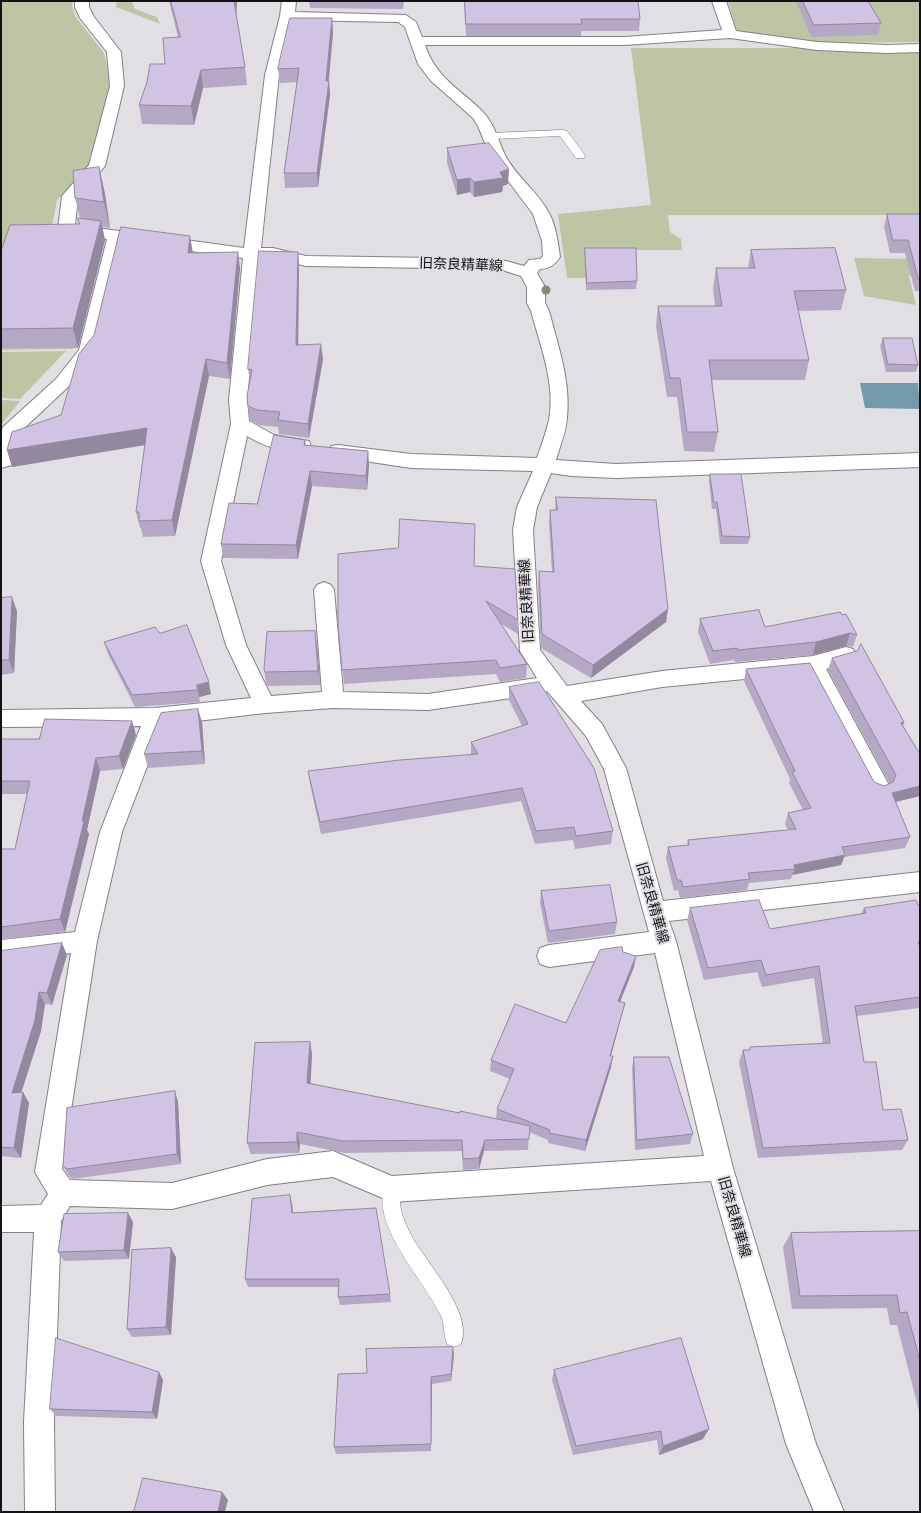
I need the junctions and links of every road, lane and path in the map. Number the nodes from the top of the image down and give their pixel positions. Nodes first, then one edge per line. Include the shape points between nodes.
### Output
1 (82, 1) edge
2 (719, 1) edge
3 (288, 9) edge
4 (730, 34) junction
5 (417, 41) junction
6 (920, 48) edge
7 (491, 136) junction
8 (580, 156) dead end
9 (116, 236) junction
10 (252, 254) junction
11 (528, 272) junction
12 (240, 424) junction
13 (920, 460) edge
14 (1, 461) edge
15 (545, 465) junction
16 (324, 590) dead end
17 (846, 655) edge
18 (814, 664) junction
19 (558, 690) junction
20 (333, 700) junction
21 (265, 705) junction
22 (3, 718) dead end
23 (155, 718) junction
24 (879, 787) edge
25 (920, 883) edge
26 (654, 912) junction
27 (86, 941) junction
28 (664, 941) junction
29 (1, 951) edge
30 (549, 956) dead end
31 (720, 1168) junction
32 (392, 1189) junction
33 (63, 1193) junction
34 (48, 1218) junction
35 (1, 1219) edge
36 (454, 1337) dead end
37 (40, 1512) edge
38 (829, 1512) edge

1 - 9 street, 旧奈良精華線 via 87,18 114,52 117,86 97,166 70,196 66,229
2 - 4 street
3 - 5 street via 401,18 411,25
3 - 10 street via 272,75
4 - 5 street via 624,41
4 - 6 street via 817,46
5 - 7 street via 423,62 436,78 478,115
7 - 8 lane via 563,133
7 - 11 street via 499,158 542,213 550,241 552,257 544,264 535,264
9 - 10 street, 旧奈良精華線
9 - 14 street via 88,351 62,383 10,432 5,460
10 - 11 street, 旧奈良精華線 via 273,253 306,261 499,264
10 - 12 street via 238,400
11 - 15 street, 旧奈良精華線 via 536,288 536,303 555,368 559,397 558,419
12 - 15 street via 269,441 411,461
12 - 21 street via 211,560 236,645
13 - 15 street via 616,471
15 - 19 street, 旧奈良精華線 via 526,507 523,530 530,651
16 - 20 street
17 - 18 street
18 - 19 street
18 - 24 street
19 - 20 street via 428,702
19 - 26 street, 旧奈良精華線 via 594,730 615,768
20 - 21 street
21 - 23 street
22 - 23 street
23 - 27 street via 111,832
25 - 26 street
26 - 28 street, 旧奈良精華線
27 - 29 street
27 - 33 street via 48,1172
28 - 30 street
28 - 31 street, 旧奈良精華線
31 - 32 street
31 - 38 street, 旧奈良精華線 via 801,1444
32 - 33 street via 333,1164 267,1172 172,1196
32 - 36 lane via 392,1210 403,1240 450,1312
33 - 34 street
34 - 35 street
34 - 37 street via 39,1422

